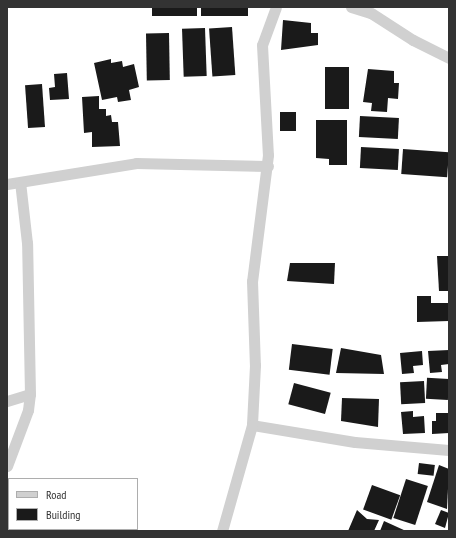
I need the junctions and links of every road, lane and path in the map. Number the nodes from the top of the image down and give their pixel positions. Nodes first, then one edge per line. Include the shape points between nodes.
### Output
1 (276, 7) edge
2 (351, 7) edge
3 (449, 58) edge
4 (268, 166) junction
5 (20, 182) junction
6 (7, 184) edge
7 (30, 394) junction
8 (7, 401) edge
9 (252, 425) junction
10 (449, 450) edge
11 (7, 466) edge
12 (222, 531) edge

1 - 4 street via 262,45 269,124
2 - 3 street via 371,14
4 - 5 street via 136,163
4 - 9 street via 252,281 256,365
5 - 6 street
5 - 7 street via 27,243
7 - 8 street
7 - 11 street via 28,410
9 - 10 street via 355,442
9 - 12 street

